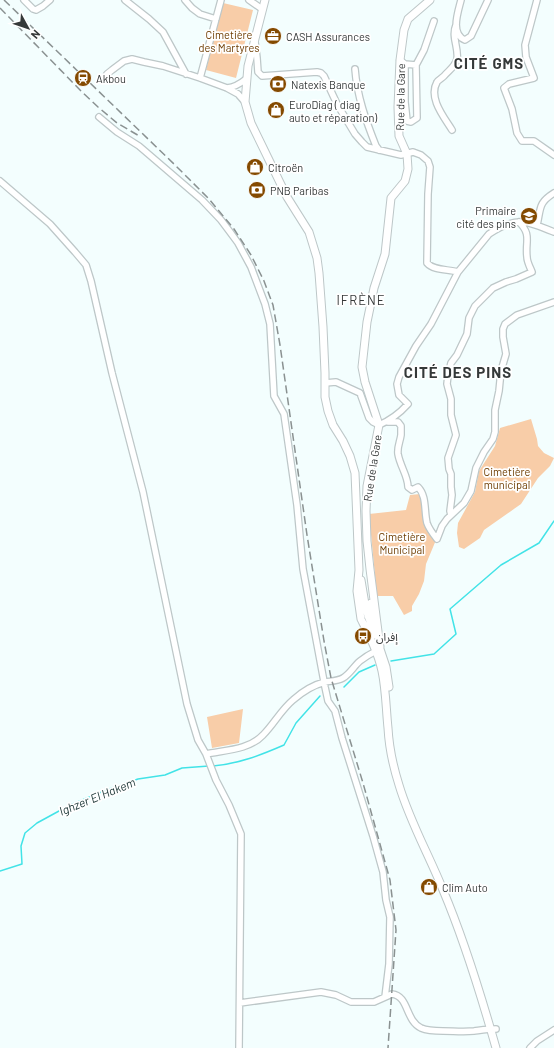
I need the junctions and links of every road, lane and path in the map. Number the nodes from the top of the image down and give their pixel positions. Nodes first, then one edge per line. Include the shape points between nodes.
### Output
1 (24, 0) edge
2 (50, 0) edge
3 (125, 0) edge
4 (185, 0) edge
5 (221, 0) edge
6 (249, 0) edge
7 (265, 0) edge
8 (430, 0) edge
9 (461, 0) edge
10 (488, 0) edge
11 (537, 0) edge
12 (262, 9) junction
13 (216, 19) junction
14 (434, 21) dead end
15 (456, 25) junction
16 (254, 39) junction
17 (403, 62) junction
18 (416, 65) junction
19 (355, 69) dead end
20 (107, 74) dead end
21 (186, 74) junction
22 (200, 78) junction
23 (246, 79) junction
24 (227, 88) junction
25 (245, 102) junction
26 (99, 117) dead end
27 (452, 130) dead end
28 (379, 150) junction
29 (407, 154) junction
30 (554, 155) edge
31 (0, 181) edge
32 (554, 193) edge
33 (518, 221) junction
34 (537, 226) junction
35 (554, 232) edge
36 (458, 272) junction
37 (554, 302) edge
38 (325, 383) junction
39 (388, 422) junction
40 (379, 425) junction
41 (451, 515) junction
42 (370, 569) junction
43 (374, 609) junction
44 (365, 618) junction
45 (374, 625) junction
46 (378, 652) junction
47 (324, 682) junction
48 (206, 754) junction
49 (385, 997) junction
50 (240, 1003) junction
51 (494, 1029) junction
52 (554, 1030) edge
53 (240, 1048) edge
54 (496, 1048) edge
55 (501, 1048) edge
56 (530, 1048) edge

1 - 2 street via 36,10
3 - 21 street via 163,32
4 - 13 street via 200,14
5 - 13 street
6 - 12 street
7 - 12 main road
8 - 17 main road, Rue de la Gare via 408,19 404,30
9 - 15 street
10 - 15 street via 471,36 466,40 461,39
11 - 30 street via 525,45 526,57 534,78 508,84 504,88 512,109 516,133 522,141 534,141
12 - 16 main road
13 - 22 street
14 - 18 street
15 - 27 street via 456,63 438,81 435,88 438,106
16 - 23 main road
16 - 28 street via 259,74 262,76 321,73 355,134 367,147
17 - 18 street
17 - 18 street via 407,121 411,122 417,118
17 - 29 main road, Rue de la Gare via 398,136
19 - 28 street via 364,114
20 - 21 street via 124,61 132,60
21 - 22 street
22 - 24 street
23 - 24 street via 234,87
23 - 25 main road
24 - 25 street via 238,94
25 - 38 main road via 252,123 314,245 319,274
26 - 47 street via 139,146 212,210 238,243 254,274 270,324 274,396 284,414 304,569
28 - 29 street
29 - 36 street via 413,152 421,155 430,167 427,263 433,268
29 - 40 main road, Rue de la Gare via 408,169 405,181 390,198 385,254 374,288 362,367
31 - 48 street via 50,224 86,265 90,276 143,492 187,704 198,740
32 - 34 street via 541,204
33 - 34 street
33 - 36 street via 489,234
33 - 41 street via 527,232 527,257 532,272 493,288 475,306 469,318 467,334 451,363 448,375 451,415 456,436 448,458 451,474
34 - 35 street
36 - 39 street via 399,377 398,390 408,404
37 - 41 street via 517,315 505,324 503,337 506,354 495,410 495,432 476,468 471,491
38 - 40 street via 336,382 360,393 370,418
38 - 44 main road via 328,411 350,456 355,473 359,570
39 - 40 street
39 - 41 street via 398,422 401,426 398,446 400,463 408,488 412,490 418,487 421,490 428,524 437,539 442,526
40 - 42 main road, Rue de la Gare via 367,486
42 - 43 main road, Rue de la Gare
42 - 44 main road via 371,605
43 - 44 main road via 372,615
43 - 45 main road, Rue de la Gare
44 - 45 main road
44 - 46 main road
45 - 46 main road
46 - 47 street via 360,661 342,679
46 - 51 main road via 388,678 393,733 404,786 450,895 476,965
47 - 48 street via 292,700 258,740 241,747
47 - 49 street via 383,872 390,917
48 - 50 street via 240,834
49 - 50 street via 374,1002 351,1002 321,992
49 - 51 street via 392,994 398,996 410,1018 422,1028 463,1031
50 - 53 street
51 - 54 main road
51 - 55 main road
52 - 56 street

